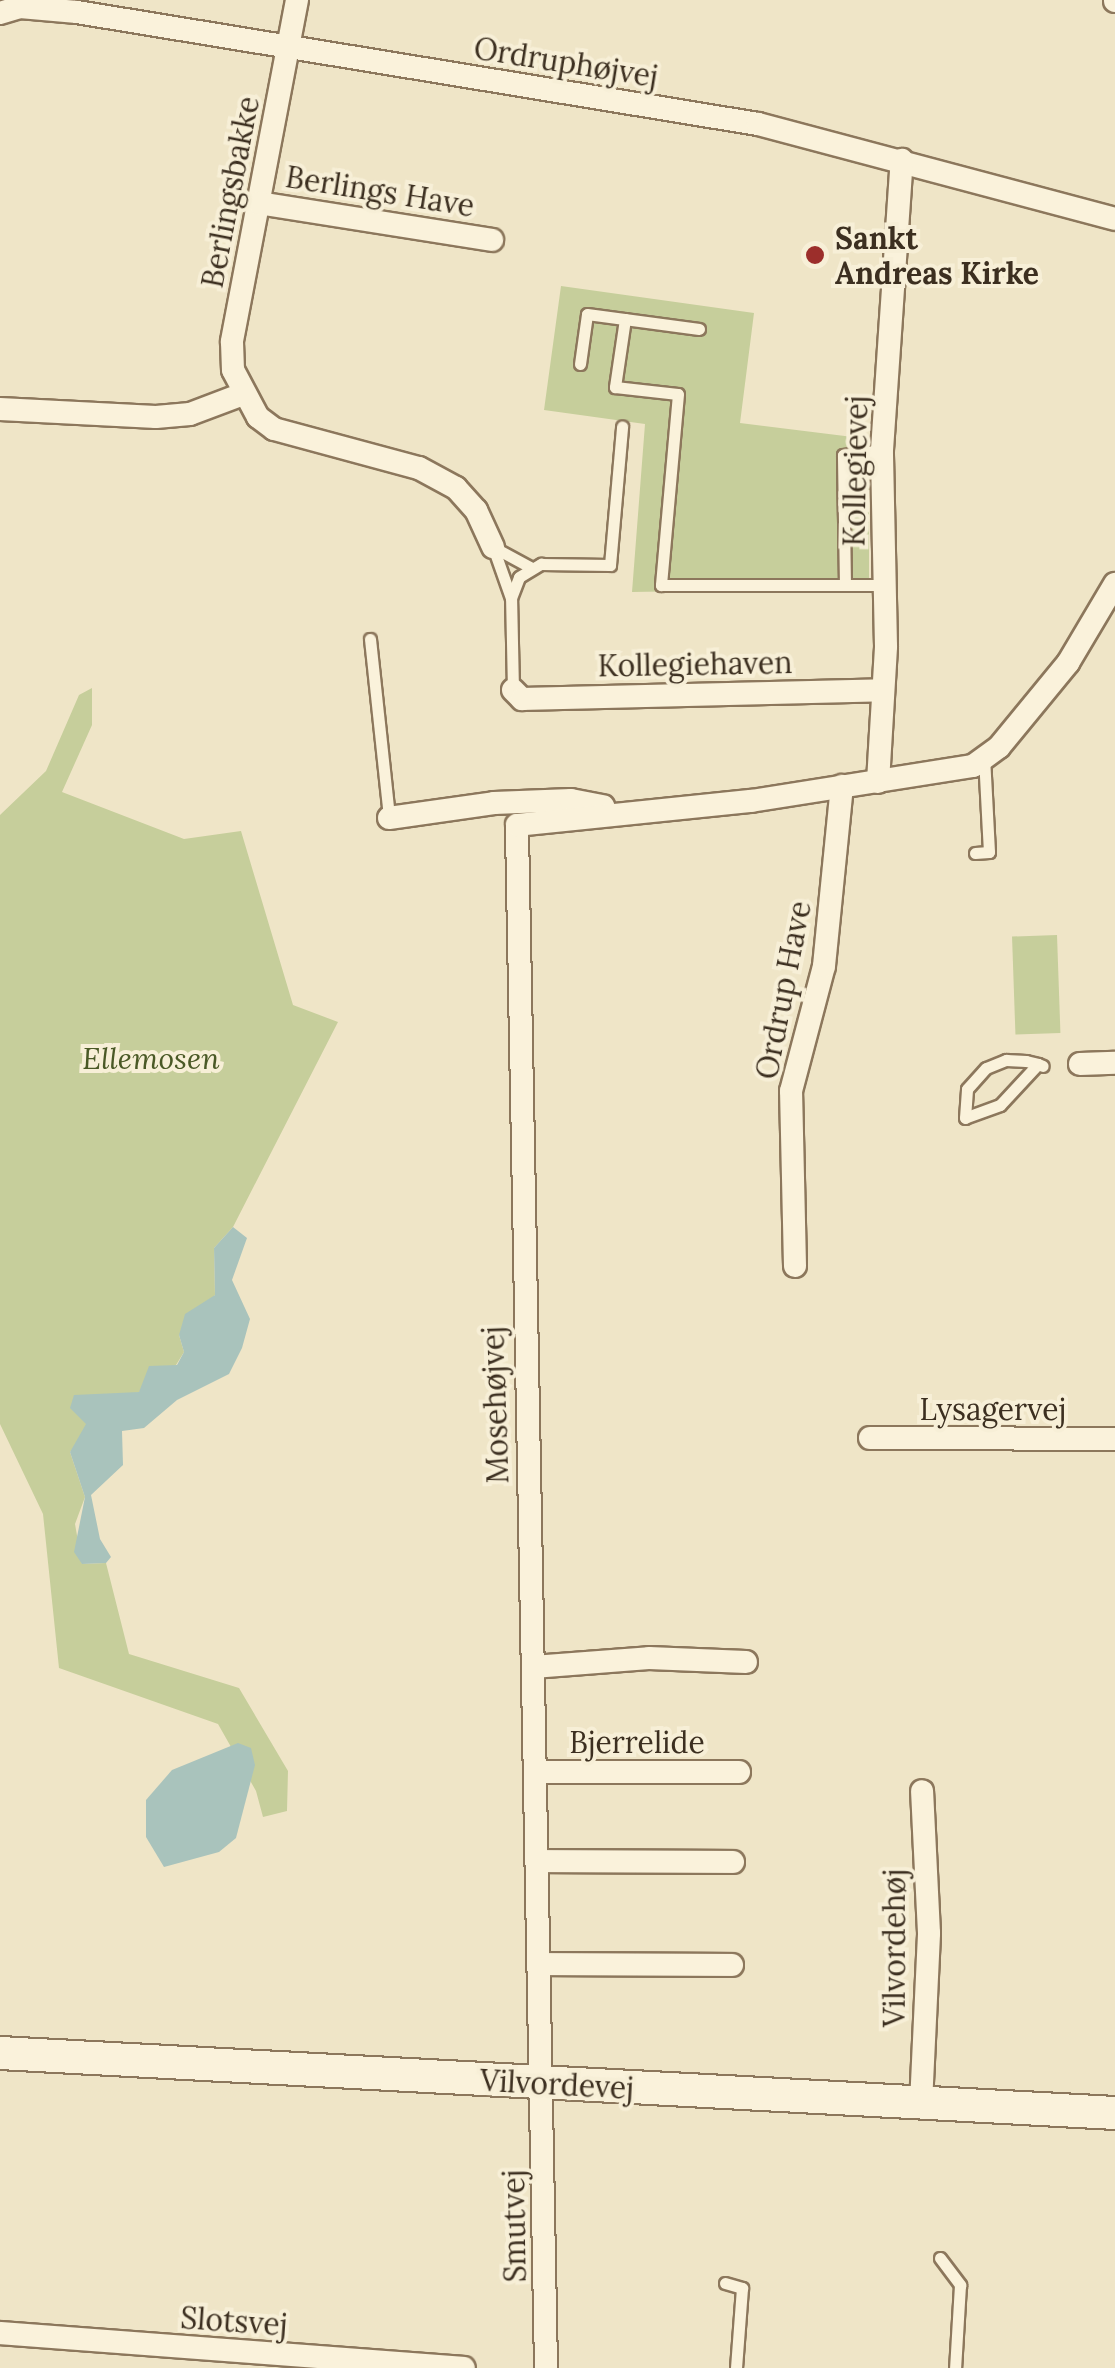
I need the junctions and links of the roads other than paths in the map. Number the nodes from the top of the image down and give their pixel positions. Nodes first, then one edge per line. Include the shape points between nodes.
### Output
1 (297, 0) edge
2 (0, 13) edge
3 (289, 46) junction
4 (902, 160) junction
5 (258, 203) junction
6 (1115, 219) edge
7 (492, 240) dead end
8 (625, 319) junction
9 (700, 329) dead end
10 (580, 364) dead end
11 (243, 394) junction
12 (0, 408) edge
13 (622, 427) dead end
14 (882, 450) junction
15 (493, 547) junction
16 (530, 568) junction
17 (1115, 584) edge
18 (845, 585) junction
19 (884, 585) junction
20 (511, 598) junction
21 (370, 639) dead end
22 (514, 690) joint
23 (882, 690) junction
24 (984, 758) junction
25 (878, 782) junction
26 (842, 786) junction
27 (615, 812) junction
28 (390, 818) joint
29 (975, 854) dead end
30 (1115, 1063) edge
31 (1072, 1064) dead end
32 (1041, 1065) joint
33 (795, 1266) dead end
34 (870, 1438) dead end
35 (1115, 1439) edge
36 (746, 1662) dead end
37 (534, 1667) junction
38 (536, 1772) junction
39 (739, 1772) dead end
40 (922, 1791) dead end
41 (538, 1862) junction
42 (733, 1862) dead end
43 (540, 1964) junction
44 (732, 1965) dead end
45 (0, 2053) edge
46 (543, 2083) junction
47 (921, 2104) junction
48 (1115, 2113) edge
49 (940, 2258) dead end
50 (725, 2283) dead end
51 (0, 2333) edge
52 (464, 2368) edge
53 (546, 2368) edge
54 (736, 2368) edge
55 (955, 2368) edge

1 - 3 street, Berlingsbakke
2 - 3 street, Ordruphøjvej via 20,7 77,12
3 - 4 street, Ordruphøjvej via 758,124
3 - 5 street, Berlingsbakke
4 - 6 street, Ordruphøjvej
4 - 14 street, Kollegievej
5 - 7 street, Berlings Have
5 - 11 street, Berlingsbakke via 232,342
8 - 9 lane
8 - 10 lane via 587,314
8 - 18 lane via 615,387 678,394 662,585
11 - 12 street via 190,414 156,417
11 - 15 street via 258,417 294,439 419,468 456,488
13 - 16 lane via 610,565
14 - 18 lane via 843,455
14 - 19 street, Kollegievej
15 - 16 lane
15 - 20 lane
16 - 20 lane
17 - 24 street, Mosehøjvej via 1068,662
18 - 19 lane
19 - 23 street, Kollegievej
20 - 22 lane
21 - 28 lane
22 - 23 street, Kollegiehaven via 522,698
23 - 25 street, Kollegievej
24 - 25 street, Mosehøjvej via 944,776
24 - 29 lane via 990,852
25 - 26 street, Mosehøjvej
26 - 27 street, Mosehøjvej
26 - 33 street, Ordrup Have via 824,966 791,1091
27 - 28 street, Mosehøjvej via 571,800
27 - 37 street, Mosehøjvej via 525,820 515,834
30 - 31 street
32 - 32 lane via 1000,1105 965,1118 968,1089 986,1068 1006,1060
34 - 35 street, Lysagervej
36 - 37 street via 649,1658
37 - 38 street, Mosehøjvej
38 - 39 street, Bjerrelide
38 - 41 street, Mosehøjvej
40 - 47 street, Vilvordehøj via 929,1934
41 - 42 street
41 - 43 street, Mosehøjvej
43 - 44 street
43 - 46 street, Mosehøjvej
45 - 46 street, Vilvordevej
46 - 47 street, Vilvordevej
46 - 53 street, Smutvej
47 - 48 street, Vilvordevej
49 - 55 lane via 960,2286
50 - 54 lane via 742,2288
51 - 52 street, Slotsvej

